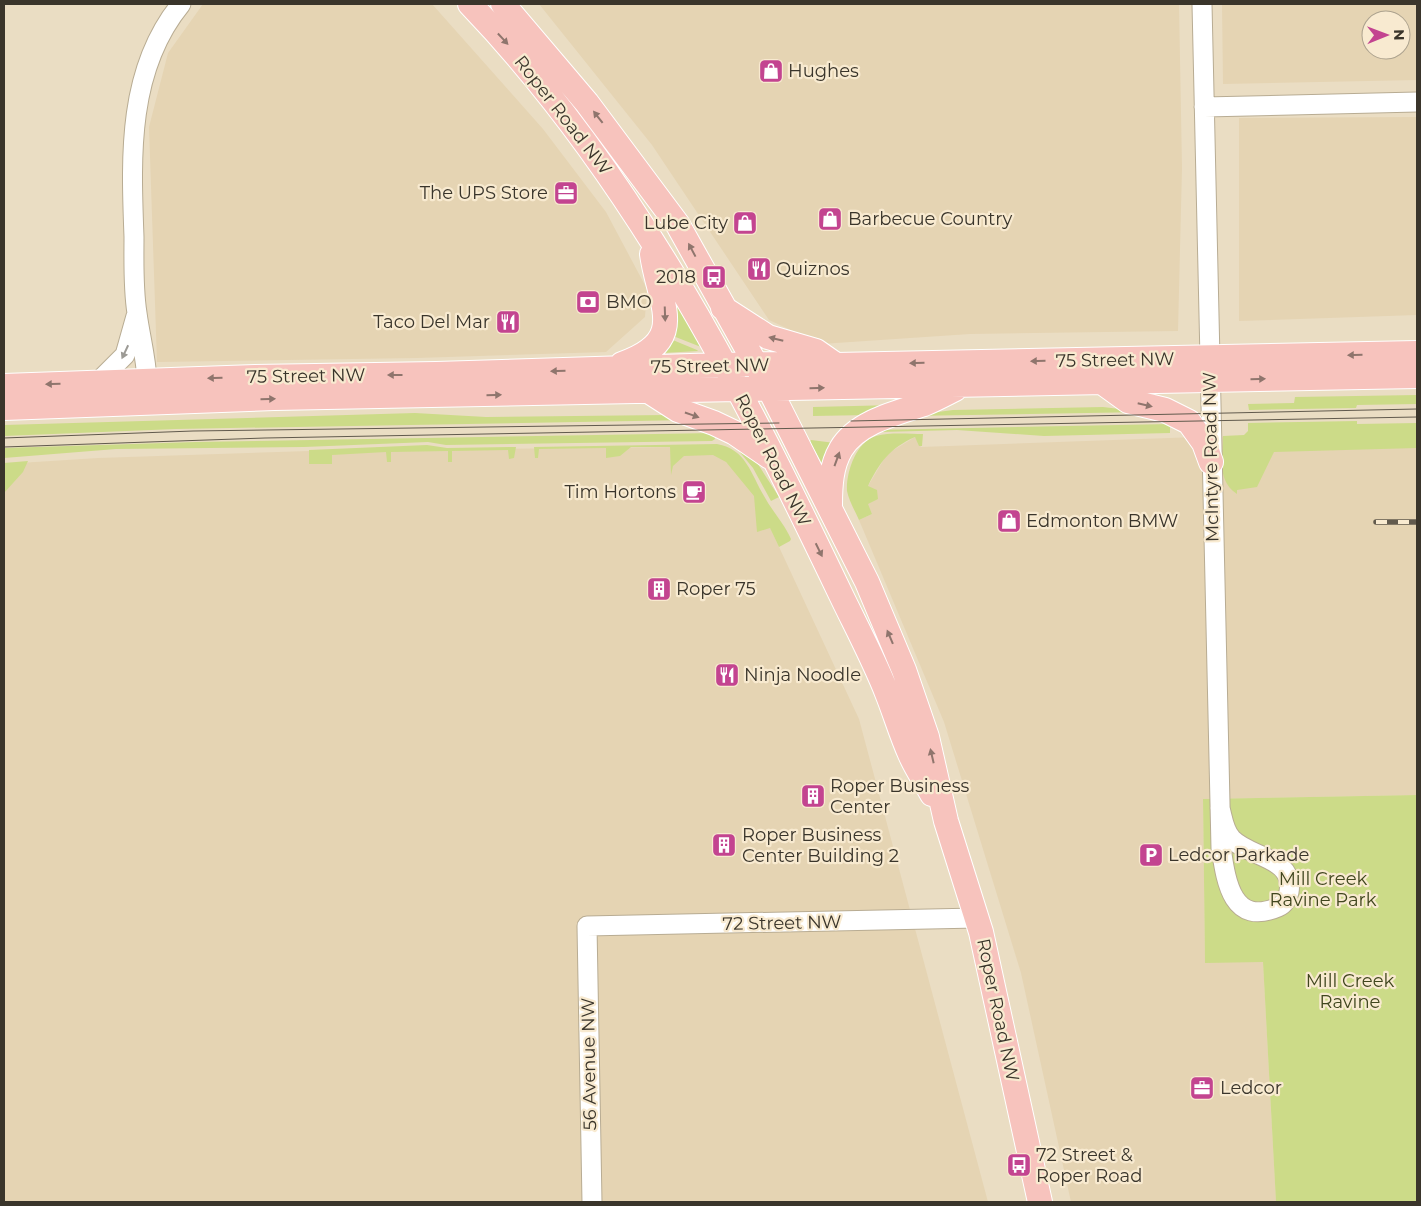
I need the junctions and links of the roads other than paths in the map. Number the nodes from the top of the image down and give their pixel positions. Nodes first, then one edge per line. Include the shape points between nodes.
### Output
1 (181, 4) edge
2 (470, 4) edge
3 (503, 4) edge
4 (1202, 4) edge
5 (1417, 102) edge
6 (1204, 107) junction
7 (648, 232) junction
8 (723, 308) junction
9 (136, 312) junction
10 (1417, 353) edge
11 (754, 364) junction
12 (724, 365) junction
13 (836, 365) junction
14 (1209, 369) junction
15 (606, 370) junction
16 (1417, 376) edge
17 (147, 380) junction
18 (98, 382) junction
19 (1103, 383) junction
20 (962, 385) junction
21 (4, 386) edge
22 (769, 388) junction
23 (737, 389) junction
24 (650, 392) junction
25 (132, 402) junction
26 (4, 408) edge
27 (774, 460) junction
28 (1211, 462) junction
29 (830, 507) junction
30 (1220, 808) junction
31 (946, 821) junction
32 (977, 918) junction
33 (587, 926) joint
34 (592, 1202) edge
35 (1040, 1202) edge

1 - 9 street via 155,44 135,115 132,172
2 -> 7 main road, Roper Road NW via 554,99
8 -> 3 main road, Roper Road NW via 678,225 637,168
4 - 6 street, McIntyre Road NW
5 - 6 street
6 - 14 street, McIntyre Road NW
7 - 12 main road, Roper Road NW
7 -> 15 main road via 664,305 662,334 655,347 645,355
8 - 11 main road, Roper Road NW
13 -> 8 main road via 816,350 768,337
9 - 17 street via 146,358
9 -> 18 street via 125,355
10 -> 14 main road, 75 Street NW
11 - 12 main road, 75 Street NW
11 - 13 main road, 75 Street NW
11 - 22 main road, Roper Road NW
12 - 15 main road, 75 Street NW
12 - 23 main road, Roper Road NW
14 -> 13 main road, 75 Street NW
14 -> 16 main road, 75 Street NW
14 - 19 main road, 75 Street NW
14 - 28 street, McIntyre Road NW
15 -> 17 main road, 75 Street NW
17 - 18 main road, 75 Street NW
17 - 25 main road
18 -> 21 main road, 75 Street NW
19 - 20 main road, 75 Street NW
19 -> 28 main road via 1128,401 1166,410 1189,422 1204,443
22 -> 20 main road, 75 Street NW
29 -> 20 main road via 830,481 836,458 853,436 878,420
22 - 23 main road, 75 Street NW
22 - 29 main road, Roper Road NW
23 - 24 main road, 75 Street NW
23 - 27 main road, Roper Road NW
25 -> 24 main road, 75 Street NW
24 -> 27 main road via 678,410 735,434
25 - 26 main road, 75 Street NW
27 -> 31 main road, Roper Road NW via 883,682 910,754
28 - 30 street, McIntyre Road NW
31 -> 29 main road, Roper Road NW via 927,737 907,676 867,582
30 - 30 street, McIntyre Road NW via 1225,829 1233,840 1276,862 1286,873 1289,889 1283,905 1256,912 1240,907 1232,898 1222,858
31 - 32 main road, Roper Road NW
32 - 33 street, 72 Street NW
32 - 35 main road, Roper Road NW
33 - 34 street, 56 Avenue NW

